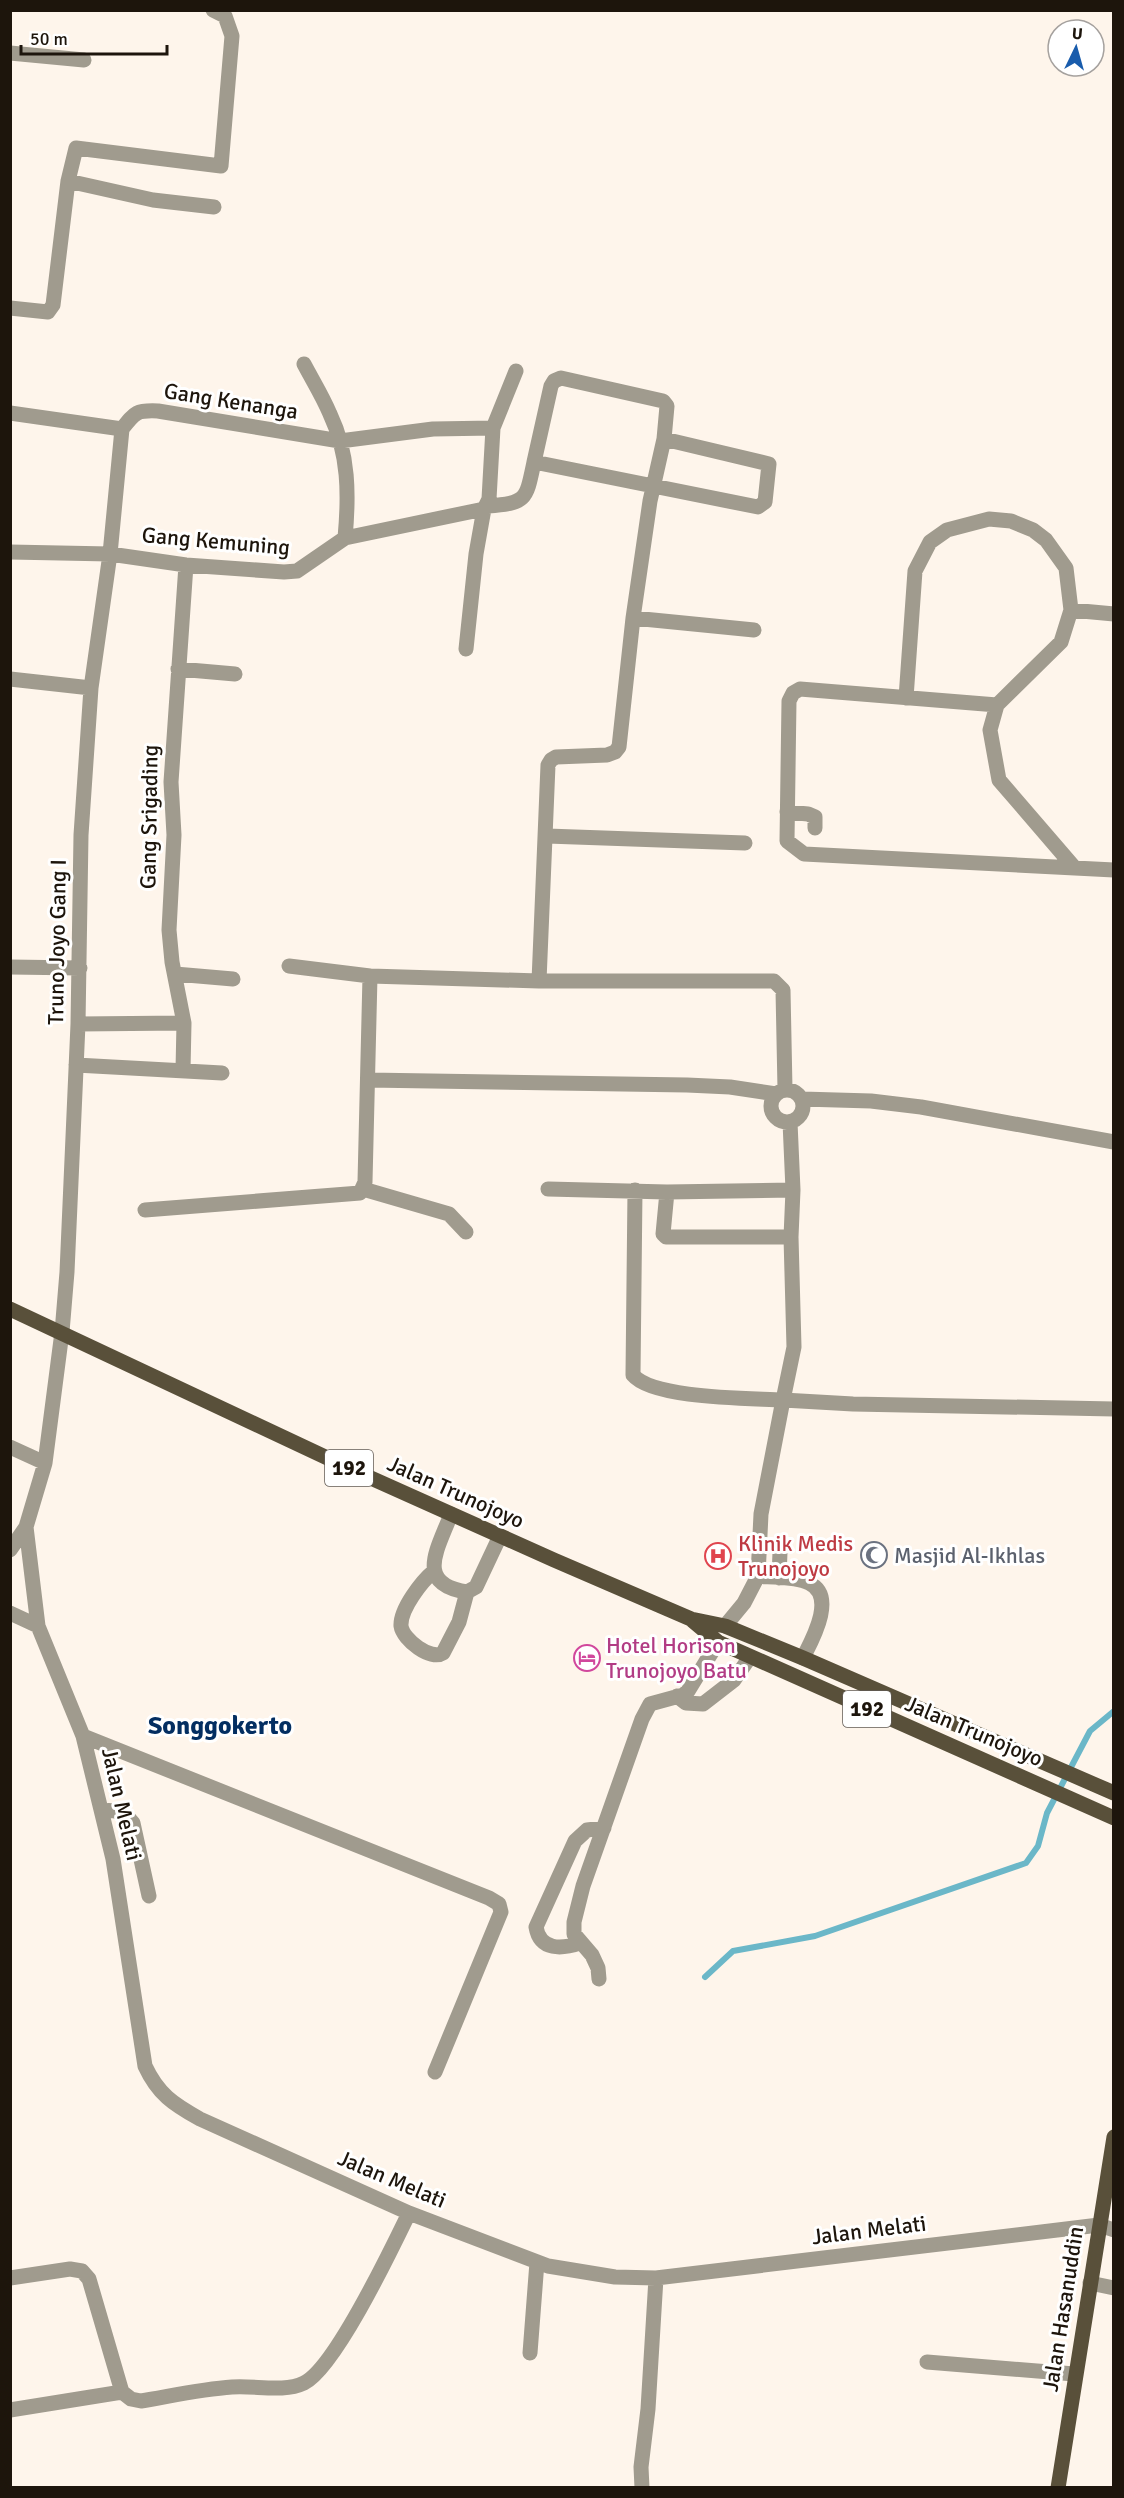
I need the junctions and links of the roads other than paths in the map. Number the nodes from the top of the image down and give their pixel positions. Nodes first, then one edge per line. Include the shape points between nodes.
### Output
1 (213, 10) edge
2 (10, 53) edge
3 (84, 60) dead end
4 (68, 181) junction
5 (214, 207) dead end
6 (10, 308) edge
7 (304, 364) dead end
8 (516, 371) dead end
9 (10, 413) edge
10 (493, 428) junction
11 (122, 429) junction
12 (664, 439) junction
13 (340, 441) junction
14 (534, 462) junction
15 (654, 485) junction
16 (486, 507) junction
17 (345, 538) junction
18 (10, 552) edge
19 (110, 554) junction
20 (186, 565) junction
21 (1071, 610) junction
22 (1113, 614) edge
23 (633, 618) junction
24 (754, 630) dead end
25 (466, 648) dead end
26 (178, 669) junction
27 (235, 674) dead end
28 (10, 679) edge
29 (91, 688) junction
30 (906, 698) junction
31 (997, 705) junction
32 (788, 812) junction
33 (815, 828) dead end
34 (547, 836) junction
35 (745, 843) dead end
36 (1073, 866) junction
37 (1113, 870) edge
38 (289, 966) dead end
39 (10, 967) edge
40 (80, 968) junction
41 (175, 974) junction
42 (370, 976) junction
43 (233, 979) dead end
44 (539, 981) junction
45 (184, 1023) junction
46 (78, 1024) junction
47 (76, 1065) junction
48 (183, 1070) junction
49 (222, 1073) dead end
50 (368, 1080) junction
51 (780, 1092) junction
52 (802, 1099) junction
53 (790, 1122) junction
54 (1113, 1142) edge
55 (363, 1189) junction
56 (548, 1189) dead end
57 (636, 1190) junction
58 (793, 1190) junction
59 (667, 1192) junction
60 (145, 1210) dead end
61 (466, 1232) dead end
62 (791, 1237) junction
63 (10, 1309) edge
64 (62, 1332) junction
65 (783, 1400) junction
66 (1113, 1409) edge
67 (10, 1447) edge
68 (45, 1463) junction
69 (451, 1514) junction
70 (26, 1527) junction
71 (500, 1536) junction
72 (10, 1550) edge
73 (780, 1552) dead end
74 (434, 1571) junction
75 (758, 1576) junction
76 (779, 1578) junction
77 (467, 1592) junction
78 (10, 1613) edge
79 (691, 1619) junction
80 (38, 1626) junction
81 (725, 1626) junction
82 (718, 1642) junction
83 (750, 1657) junction
84 (803, 1658) junction
85 (677, 1696) junction
86 (83, 1736) junction
87 (1113, 1794) edge
88 (102, 1811) junction
89 (1113, 1818) edge
90 (604, 1828) junction
91 (557, 1877) junction
92 (583, 1886) junction
93 (149, 1896) dead end
94 (580, 1943) junction
95 (599, 1979) dead end
96 (435, 2072) dead end
97 (1113, 2138) edge
98 (409, 2213) junction
99 (1106, 2227) edge
100 (542, 2264) junction
101 (10, 2278) edge
102 (656, 2278) junction
103 (1090, 2283) junction
104 (1113, 2288) edge
105 (530, 2353) dead end
106 (927, 2362) dead end
107 (1074, 2374) junction
108 (123, 2392) junction
109 (10, 2410) edge
110 (642, 2487) edge
111 (1058, 2487) edge

1 - 4 street via 225,16 232,36 221,166 76,148
2 - 3 street
4 - 5 street via 153,200
4 - 6 street via 51,310
7 - 13 street via 332,416
8 - 10 street
9 - 11 street
10 - 13 street via 434,429
10 - 16 street
11 - 13 street, Gang Kenanga via 141,410
11 - 19 street, Truno Joyo Gang I
12 - 14 street via 667,406 663,401 558,378 551,386
12 - 15 street
12 - 15 street via 770,464 765,502 758,507
13 - 17 street via 349,498
14 - 15 street
14 - 16 street, Gang Kemuning via 522,498 513,504
15 - 23 street
16 - 17 street, Gang Kemuning
16 - 25 street via 476,554
17 - 20 street, Gang Kemuning via 297,571
18 - 19 street, Gang Kemuning
19 - 20 street, Gang Kemuning
19 - 29 street, Truno Joyo Gang I
20 - 26 street, Gang Srigading
21 - 22 street
21 - 30 street via 1066,568 1046,540 1033,530 1011,521 988,519 947,530 930,542 915,571
21 - 31 street via 1056,650
23 - 24 street
23 - 34 street via 619,747 607,755 551,760
26 - 27 street
26 - 41 street, Gang Srigading via 171,782 174,835 169,930
28 - 29 street
29 - 40 street, Truno Joyo Gang I via 81,835
30 - 31 street
30 - 32 street via 800,689 793,693 789,701
31 - 36 street via 990,730 999,780
32 - 33 street via 815,817
32 - 36 street via 787,841 804,854
34 - 35 street
34 - 44 street
36 - 37 street
38 - 42 street
39 - 40 street
40 - 46 street, Truno Joyo Gang I
41 - 43 street
41 - 45 street, Gang Srigading
42 - 44 street
42 - 50 street
44 - 51 street via 774,981 783,990
45 - 46 street
45 - 48 street, Gang Srigading
46 - 47 street, Truno Joyo Gang I
47 - 48 street
47 - 64 street, Truno Joyo Gang I
48 - 49 street
50 - 51 street via 687,1084
50 - 55 street
51 - 52 street via 795,1091
51 - 53 street via 771,1103 772,1113
52 - 53 street via 804,1108
52 - 54 street via 921,1107
53 - 58 street
55 - 60 street via 360,1193
55 - 61 street via 448,1214
56 - 57 street
57 - 59 street
57 - 65 street via 633,1375 674,1392
58 - 59 street
58 - 62 street
59 - 62 street via 663,1234 666,1237
62 - 65 street via 794,1347
63 - 64 main road, Jalan Trunojoyo / 192
64 - 68 street, Truno Joyo Gang I
64 - 69 main road, Jalan Trunojoyo / 192
65 - 66 street
65 - 75 street via 761,1514
67 - 68 street
68 - 70 street, Truno Joyo Gang I
69 - 71 main road, Jalan Trunojoyo / 192
69 - 74 street
70 - 72 street
70 - 80 street, Jalan Melati
71 - 77 street via 476,1587
71 - 79 main road, Jalan Trunojoyo / 192
73 - 76 street
74 - 77 street via 437,1581
74 - 77 street via 416,1590 402,1619 401,1628 420,1648 433,1655 443,1653 459,1622
75 - 76 street
75 - 81 street via 744,1603
76 - 84 street via 810,1583 818,1590 821,1613
78 - 80 street
79 - 81 main road, Jalan Trunojoyo / 192
79 - 82 main road, Jalan Trunojoyo / 192
80 - 86 street, Jalan Melati
81 - 84 main road, Jalan Trunojoyo / 192
82 - 83 main road, Jalan Trunojoyo / 192
82 - 85 street via 688,1691
83 - 85 street via 734,1680 703,1704 686,1702
83 - 89 main road, Jalan Trunojoyo / 192
84 - 87 main road, Jalan Trunojoyo / 192
85 - 90 street via 650,1704 646,1710
86 - 88 street, Jalan Melati
86 - 96 street via 499,1904 501,1912
88 - 93 street via 117,1811 133,1823
88 - 98 street, Jalan Melati via 145,2066 154,2085 173,2104 200,2119
90 - 91 street via 587,1830 575,1841
90 - 92 street
91 - 92 street
91 - 94 street via 536,1927 537,1934 554,1947
92 - 94 street via 574,1922 574,1934
94 - 95 street via 592,1955
97 - 99 main road, Jalan Hasanuddin
98 - 100 street, Jalan Melati
98 - 108 street via 365,2300 310,2379 293,2386 230,2387 141,2401
99 - 102 street, Jalan Melati
99 - 103 main road, Jalan Hasanuddin
100 - 102 street, Jalan Melati via 589,2273
100 - 105 street
101 - 108 street via 70,2269 82,2271 89,2279
102 - 110 street
103 - 104 street
103 - 107 main road, Jalan Hasanuddin
106 - 107 street
107 - 111 main road, Jalan Hasanuddin
108 - 109 street

